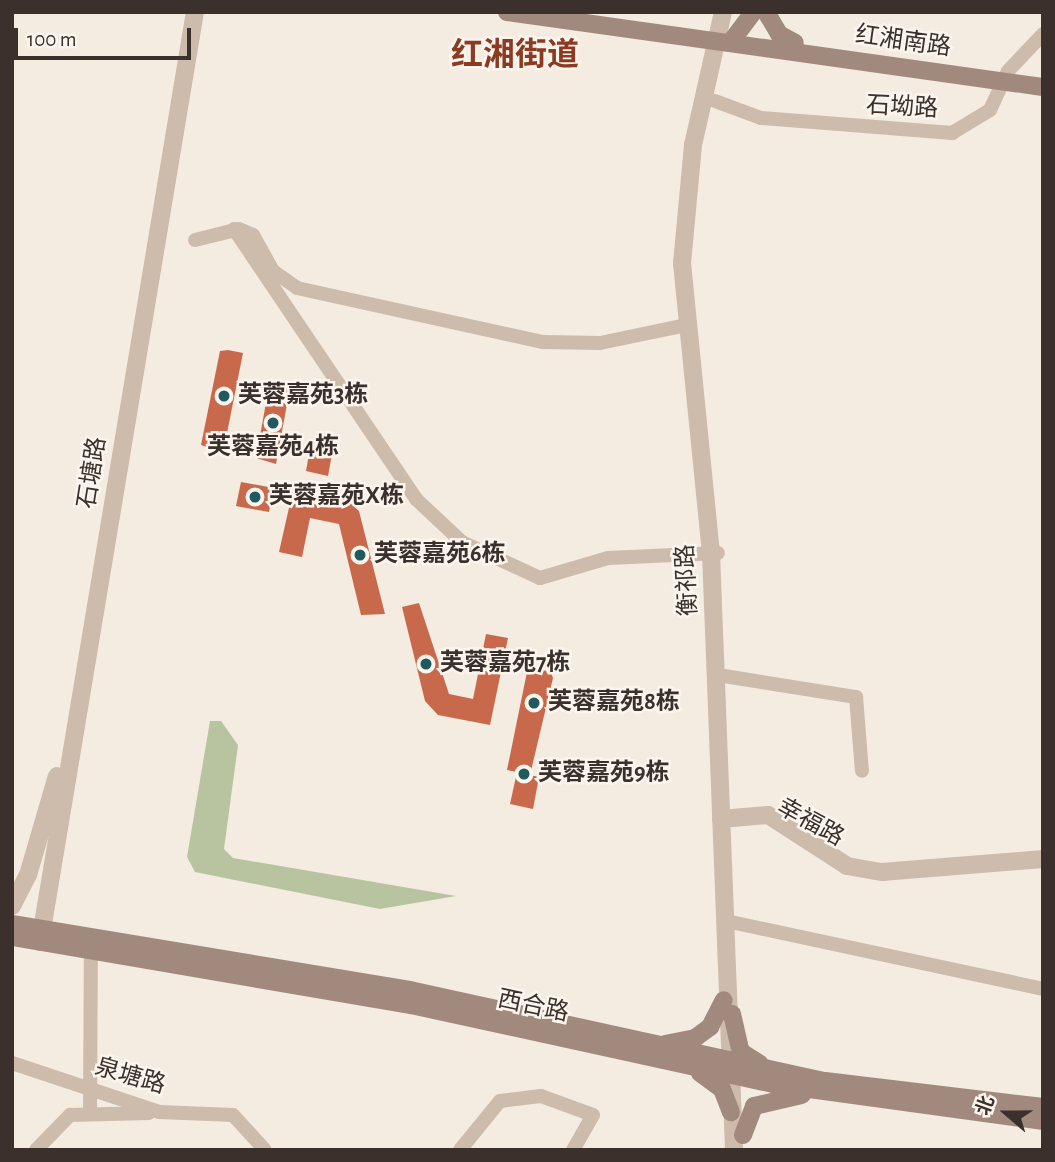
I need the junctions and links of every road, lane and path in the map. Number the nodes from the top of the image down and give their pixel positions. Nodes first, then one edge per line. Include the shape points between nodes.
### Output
1 (183, 12) edge
2 (195, 12) edge
3 (507, 12) edge
4 (581, 12) edge
5 (742, 12) edge
6 (753, 12) edge
7 (766, 12) edge
8 (727, 30) edge
9 (1043, 34) edge
10 (795, 43) junction
11 (1006, 76) junction
12 (1043, 76) edge
13 (1043, 87) edge
14 (715, 101) junction
15 (234, 229) junction
16 (195, 240) dead end
17 (687, 325) junction
18 (715, 553) junction
19 (723, 675) junction
20 (862, 771) dead end
21 (57, 776) junction
22 (727, 819) junction
23 (1043, 859) edge
24 (1043, 864) edge
25 (12, 906) edge
26 (731, 922) junction
27 (12, 924) edge
28 (31, 935) edge
29 (90, 950) junction
30 (1043, 989) edge
31 (728, 1007) junction
32 (651, 1046) junction
33 (12, 1063) edge
34 (681, 1064) junction
35 (733, 1069) junction
36 (776, 1071) junction
37 (88, 1089) junction
38 (822, 1093) junction
39 (1043, 1107) edge
40 (159, 1112) junction
41 (731, 1112) junction
42 (90, 1114) junction
43 (1043, 1121) edge
44 (741, 1145) edge
45 (36, 1150) edge
46 (265, 1150) edge
47 (460, 1150) edge
48 (573, 1150) edge

1 - 21 street, 石塘路
2 - 28 street, 石塘路
3 - 8 main road, 红湘南路
4 - 8 main road, 红湘南路
5 - 8 main road
6 - 8 main road
7 - 10 main road via 779,34
8 - 10 main road, 红湘南路
8 - 11 main road, 红湘南路
8 - 14 street, 衡祁路
8 - 17 street, 衡祁路 via 686,189
9 - 11 street, 石坳路
10 - 11 main road, 红湘南路
11 - 12 main road, 红湘南路
11 - 13 main road, 红湘南路
11 - 14 street, 石坳路 via 990,110 952,133 761,118
14 - 18 street, 衡祁路 via 696,191 694,263
15 - 16 street
15 - 17 street via 253,235 285,282 321,296 543,342 600,343
15 - 18 street via 416,499 462,542 540,578 608,558
17 - 18 street, 衡祁路
18 - 19 street, 衡祁路
19 - 20 street via 856,697
19 - 22 street, 衡祁路
21 - 25 street via 28,875
21 - 28 street, 石塘路
22 - 23 street, 幸福路 via 768,815 847,866 882,872
22 - 24 street, 幸福路 via 767,822 845,871 880,877
22 - 26 street, 衡祁路
22 - 31 street, 衡祁路
26 - 30 street
26 - 31 street, 衡祁路
27 - 28 main road, 西合路
28 - 29 main road, 西合路
28 - 32 main road, 西合路 via 410,990
29 - 34 main road, 西合路 via 411,1005
29 - 37 street
31 - 32 main road via 695,1038
31 - 35 street, 衡祁路
31 - 36 main road via 741,1052
32 - 35 main road, 西合路
33 - 37 street, 泉塘路
34 - 35 main road, 西合路
34 - 41 main road via 712,1077
35 - 36 main road, 西合路
35 - 38 main road, 西合路
35 - 41 street, 衡祁路
35 - 44 street, 衡祁路
36 - 39 main road, 西合路
37 - 40 street, 泉塘路
37 - 42 street
38 - 43 main road, 西合路
38 - 44 main road via 754,1106
40 - 42 street
40 - 46 street, 泉塘路 via 233,1115
41 - 44 street, 衡祁路
42 - 45 street via 70,1115
47 - 48 street via 482,1115 500,1101 541,1096 593,1115

